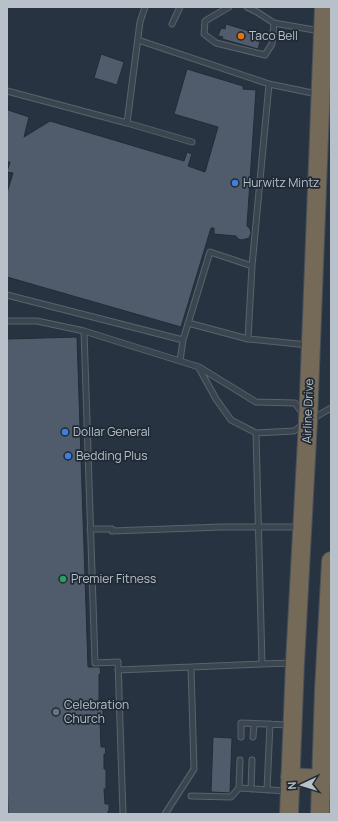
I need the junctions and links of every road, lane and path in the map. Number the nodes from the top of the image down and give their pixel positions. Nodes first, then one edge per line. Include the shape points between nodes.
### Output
1 (145, 7) edge
2 (180, 7) edge
3 (228, 7) edge
4 (247, 7) edge
5 (324, 7) edge
6 (274, 23) junction
7 (172, 24) dead end
8 (323, 31) junction
9 (138, 40) junction
10 (269, 84) junction
11 (7, 91) edge
12 (320, 94) junction
13 (127, 123) junction
14 (192, 142) dead end
15 (252, 266) junction
16 (7, 295) edge
17 (7, 321) edge
18 (188, 323) junction
19 (84, 331) junction
20 (248, 339) junction
21 (183, 340) junction
22 (310, 345) junction
23 (180, 361) junction
24 (199, 367) junction
25 (331, 408) edge
26 (308, 422) junction
27 (256, 434) junction
28 (257, 527) junction
29 (301, 527) junction
30 (90, 529) junction
31 (331, 561) edge
32 (262, 664) junction
33 (295, 664) junction
34 (191, 666) junction
35 (118, 670) junction
36 (254, 724) junction
37 (270, 724) junction
38 (292, 725) junction
39 (241, 737) dead end
40 (253, 737) dead end
41 (240, 760) dead end
42 (252, 760) dead end
43 (321, 779) junction
44 (290, 784) junction
45 (239, 788) junction
46 (251, 789) junction
47 (266, 790) junction
48 (190, 796) dead end
49 (123, 814) edge
50 (164, 814) edge
51 (289, 814) edge
52 (320, 814) edge

1 - 9 lane
2 - 7 lane
3 - 6 lane via 205,21 204,34 216,43 265,56 272,44
4 - 6 lane
5 - 8 highway, Airline Drive
6 - 8 lane
8 - 12 highway, Airline Drive
9 - 10 lane
9 - 13 lane
10 - 12 lane
10 - 15 lane
11 - 13 lane
12 - 22 highway, Airline Drive
13 - 14 lane
15 - 18 lane via 210,252
15 - 20 lane
16 - 21 lane
17 - 19 lane via 37,321
18 - 20 lane
18 - 21 lane
19 - 23 lane
19 - 30 lane
20 - 22 lane
21 - 23 lane
22 - 26 highway, Airline Drive
23 - 24 lane
24 - 26 lane via 256,402 295,404
24 - 27 lane via 231,420
25 - 26 lane
26 - 27 lane via 294,431
26 - 29 highway, Airline Drive
27 - 28 lane
28 - 29 lane
28 - 30 lane
28 - 32 lane
29 - 33 highway, Airline Drive
30 - 35 lane via 95,662 118,662
31 - 43 highway
32 - 33 lane
32 - 34 lane
33 - 38 highway, Airline Drive
34 - 35 lane
34 - 50 lane via 194,769
35 - 49 lane
36 - 37 lane
36 - 39 lane via 241,724
36 - 40 lane
37 - 38 lane
37 - 47 lane
38 - 44 highway, Airline Drive
41 - 45 lane
42 - 46 lane
43 - 44 highway
43 - 52 highway
44 - 47 lane
44 - 51 highway, Airline Drive
45 - 46 lane
45 - 48 lane via 231,797
46 - 47 lane

